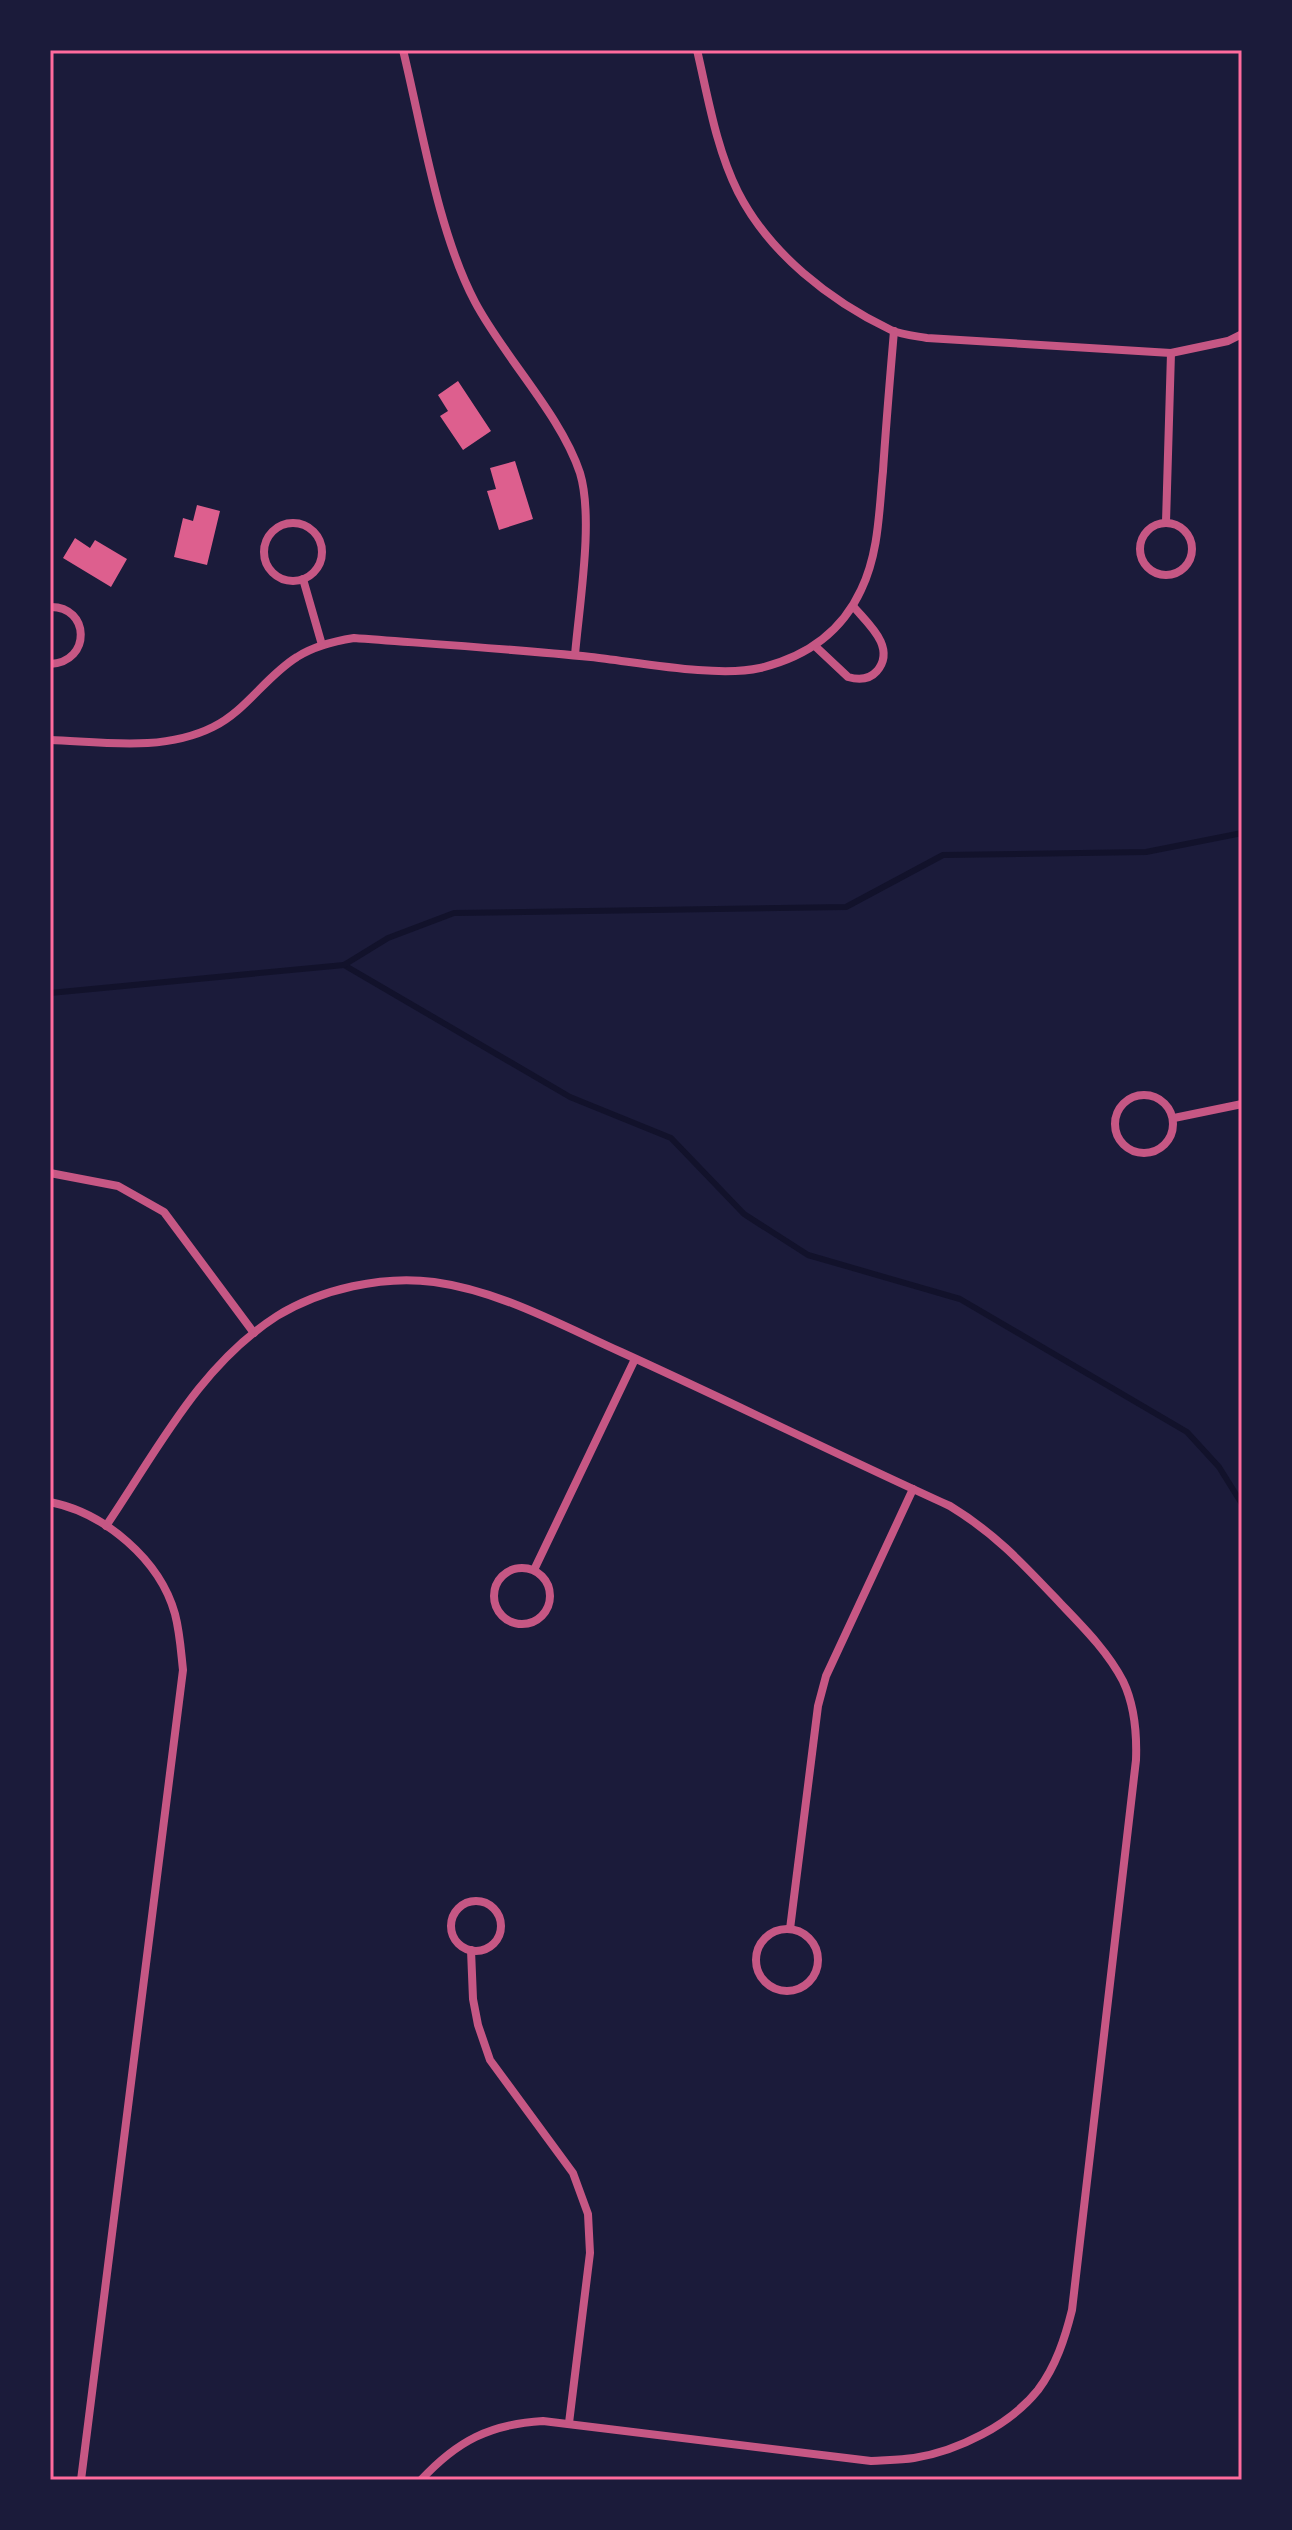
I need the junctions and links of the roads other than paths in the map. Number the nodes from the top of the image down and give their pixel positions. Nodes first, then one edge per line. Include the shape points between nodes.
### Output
1 (403, 50) edge
2 (697, 50) edge
3 (894, 331) junction
4 (1242, 334) edge
5 (1171, 353) junction
6 (1166, 522) junction
7 (303, 579) junction
8 (853, 606) junction
9 (50, 607) edge
10 (322, 645) junction
11 (815, 646) junction
12 (575, 655) junction
13 (50, 664) edge
14 (50, 740) edge
15 (1242, 1104) edge
16 (1174, 1118) junction
17 (50, 1173) edge
18 (254, 1333) junction
19 (635, 1359) junction
20 (913, 1489) junction
21 (50, 1502) edge
22 (106, 1526) junction
23 (534, 1570) junction
24 (790, 1929) junction
25 (471, 1950) junction
26 (569, 2423) junction
27 (81, 2480) edge
28 (421, 2480) edge

1 - 12 street via 441,208 469,288 580,473 585,530
2 - 3 street via 720,146 761,229 835,297
3 - 5 street via 943,340
3 - 8 street via 878,523 872,560
4 - 5 street
5 - 6 street
6 - 6 street via 1150,528 1140,550 1146,566 1168,575 1184,568 1193,550 1187,533
7 - 7 street via 318,566 321,544 309,528 285,524 269,535 264,556 273,574
7 - 10 street
8 - 11 street
8 - 11 street via 883,643 879,669 866,678 848,677
9 - 13 street via 68,611 81,636 68,660
10 - 12 street via 354,638
10 - 14 street via 297,656 213,728 162,743
11 - 12 street via 756,669 723,671
15 - 16 street
16 - 16 street via 1158,1098 1138,1095 1121,1105 1115,1125 1122,1143 1149,1153 1166,1143
17 - 18 street via 118,1186 164,1212
18 - 19 street via 279,1315 336,1290 431,1281 492,1295
18 - 22 street via 207,1376
19 - 20 street
19 - 23 street
20 - 24 street via 826,1676
20 - 26 street via 984,1527 1093,1639 1124,1683 1137,1736 1077,2277 1064,2340 1037,2390 1014,2412 949,2449 914,2458 871,2461
21 - 22 street
22 - 27 street via 162,1583 175,1612 183,1670
23 - 23 street via 511,1570 494,1591 497,1608 512,1623 539,1619 550,1603 548,1583
24 - 24 street via 767,1937 756,1956 762,1979 783,1991 802,1988 817,1964 813,1945
25 - 25 street via 488,1947 500,1930 492,1906 478,1901 462,1905 452,1919 457,1942
25 - 26 street via 473,1999 490,2060 573,2173 588,2214 590,2253
26 - 28 street via 488,2429 444,2455

